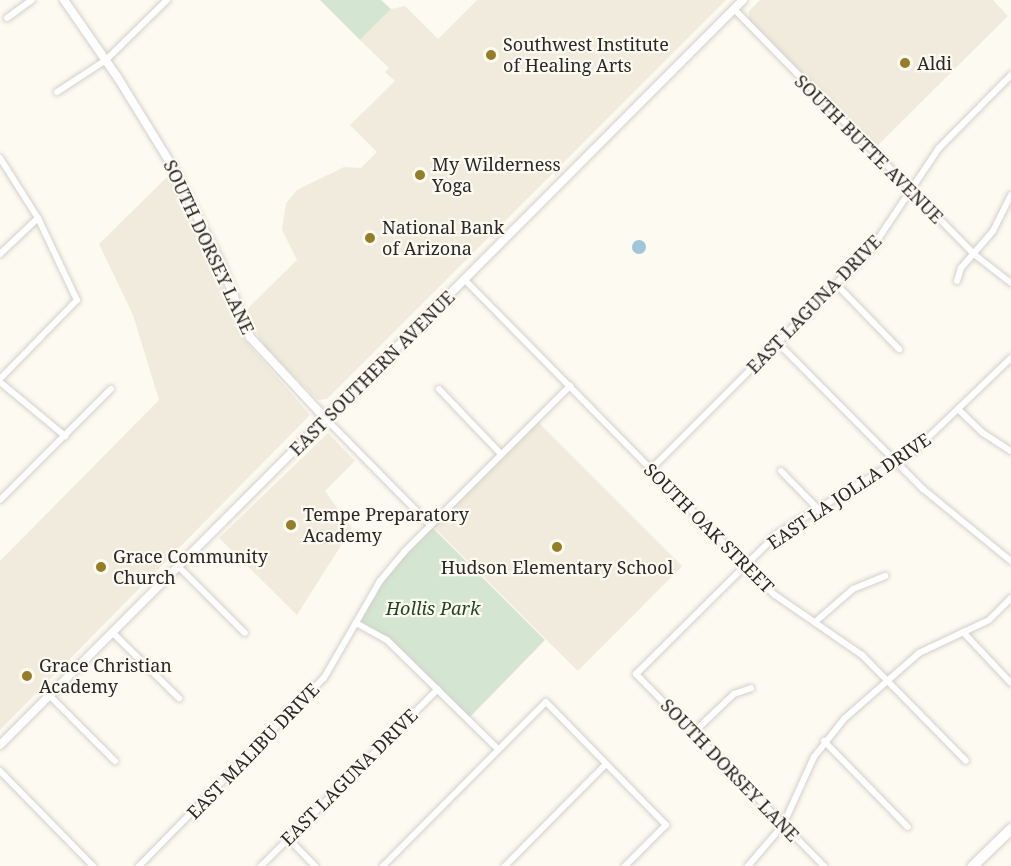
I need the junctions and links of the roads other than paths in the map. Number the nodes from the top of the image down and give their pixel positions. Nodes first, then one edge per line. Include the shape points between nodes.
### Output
1 (32, 0) edge
2 (64, 0) edge
3 (167, 0) edge
4 (743, 0) edge
5 (734, 9) junction
6 (7, 18) dead end
7 (106, 60) junction
8 (1010, 78) edge
9 (57, 92) dead end
10 (0, 158) edge
11 (910, 191) junction
12 (1011, 195) edge
13 (38, 218) junction
14 (0, 254) edge
15 (975, 255) junction
16 (464, 279) junction
17 (957, 281) dead end
18 (1011, 283) edge
19 (836, 284) junction
20 (778, 343) junction
21 (899, 349) dead end
22 (1011, 358) edge
23 (0, 380) edge
24 (570, 386) junction
25 (111, 389) dead end
26 (439, 389) dead end
27 (958, 409) junction
28 (326, 419) junction
29 (65, 436) junction
30 (1011, 451) edge
31 (501, 454) junction
32 (897, 463) junction
33 (651, 468) junction
34 (781, 471) dead end
35 (0, 500) edge
36 (819, 510) junction
37 (430, 525) junction
38 (1011, 561) edge
39 (745, 565) junction
40 (179, 567) junction
41 (885, 576) dead end
42 (1011, 598) edge
43 (815, 622) junction
44 (356, 623) junction
45 (113, 633) junction
46 (245, 633) dead end
47 (963, 633) junction
48 (636, 674) joint
49 (887, 680) junction
50 (1011, 683) edge
51 (751, 688) dead end
52 (438, 689) junction
53 (50, 696) junction
54 (179, 698) dead end
55 (693, 734) junction
56 (824, 741) junction
57 (0, 745) edge
58 (498, 749) junction
59 (116, 761) dead end
60 (966, 761) dead end
61 (606, 765) junction
62 (0, 771) edge
63 (783, 825) junction
64 (908, 827) dead end
65 (1011, 829) edge
66 (288, 838) junction
67 (93, 866) edge
68 (139, 866) edge
69 (261, 866) edge
70 (315, 866) edge
71 (383, 866) edge
72 (505, 866) edge
73 (625, 866) edge
74 (748, 866) edge
75 (824, 866) edge
76 (973, 866) edge

1 - 6 street
2 - 7 main road, SOUTH DORSEY LANE
3 - 7 street
4 - 5 main road, EAST SOUTHERN AVENUE
5 - 11 street, SOUTH BUTTE AVENUE
5 - 16 main road, EAST SOUTHERN AVENUE
7 - 9 street
7 - 28 main road, SOUTH DORSEY LANE via 171,164 221,264 248,334 268,361
8 - 11 street, EAST LAGUNA DRIVE via 939,148
10 - 13 street
11 - 15 street, SOUTH BUTTE AVENUE
11 - 19 street, EAST LAGUNA DRIVE via 872,248
12 - 15 street via 993,231
13 - 14 street
13 - 23 street via 77,300
15 - 17 street via 961,268
15 - 18 street, SOUTH BUTTE AVENUE
16 - 24 street, SOUTH OAK STREET
16 - 28 main road, EAST SOUTHERN AVENUE
19 - 20 street, EAST LAGUNA DRIVE
19 - 21 street
20 - 32 street
20 - 33 street, EAST LAGUNA DRIVE
22 - 27 street, EAST LA JOLLA DRIVE
23 - 29 street
24 - 31 street, EAST MALIBU DRIVE
24 - 33 street, SOUTH OAK STREET
25 - 29 street
26 - 31 street
27 - 30 street
27 - 32 street, EAST LA JOLLA DRIVE via 931,437
28 - 37 street, SOUTH DORSEY LANE
28 - 40 main road, EAST SOUTHERN AVENUE
29 - 35 street
31 - 37 street, EAST MALIBU DRIVE
32 - 36 street, EAST LA JOLLA DRIVE
32 - 38 street
33 - 39 street, SOUTH OAK STREET
34 - 36 street
36 - 39 street, EAST LA JOLLA DRIVE via 777,534
37 - 44 street, EAST MALIBU DRIVE via 380,581
39 - 43 street, SOUTH OAK STREET via 789,607
39 - 48 street, EAST LA JOLLA DRIVE
40 - 45 main road, EAST SOUTHERN AVENUE
40 - 46 street
41 - 43 street via 853,589
42 - 47 street via 988,620
43 - 49 street, SOUTH OAK STREET via 853,647
44 - 52 street via 387,640
44 - 68 street, EAST MALIBU DRIVE via 324,678
45 - 53 main road, EAST SOUTHERN AVENUE
45 - 54 street
47 - 49 street via 919,653
47 - 50 street
48 - 55 street, SOUTH DORSEY LANE
49 - 56 street
49 - 60 street, SOUTH OAK STREET
51 - 55 street via 734,694
52 - 58 street
52 - 66 street, EAST LAGUNA DRIVE
53 - 57 main road, EAST SOUTHERN AVENUE
53 - 59 street
55 - 63 street, SOUTH DORSEY LANE
56 - 63 street
56 - 64 street
58 - 61 street via 546,702
58 - 71 street
61 - 72 street
61 - 73 street via 666,825
62 - 67 street
63 - 74 street
63 - 75 street, SOUTH DORSEY LANE
65 - 76 highway
66 - 69 street, EAST LAGUNA DRIVE
66 - 70 street

